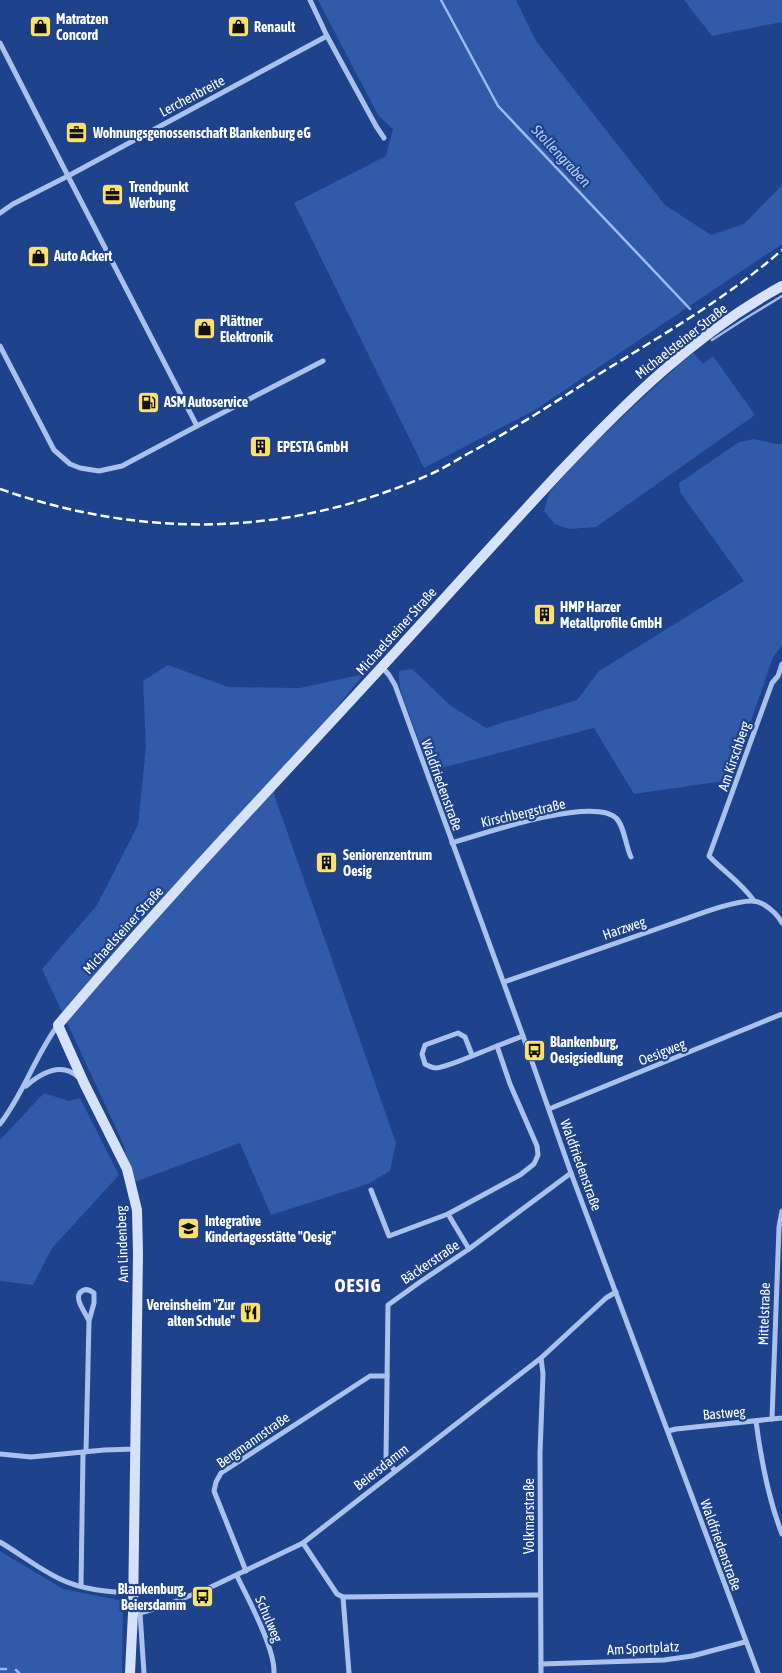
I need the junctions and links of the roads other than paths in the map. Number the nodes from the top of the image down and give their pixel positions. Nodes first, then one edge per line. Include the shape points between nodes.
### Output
1 (310, 0) edge
2 (327, 36) junction
3 (0, 43) edge
4 (384, 138) dead end
5 (68, 176) junction
6 (0, 213) edge
7 (782, 286) edge
8 (0, 346) edge
9 (323, 361) dead end
10 (198, 426) junction
11 (782, 664) edge
12 (382, 666) junction
13 (452, 843) junction
14 (631, 857) dead end
15 (754, 901) junction
16 (782, 923) edge
17 (504, 982) junction
18 (782, 1014) edge
19 (58, 1025) junction
20 (523, 1036) junction
21 (497, 1046) junction
22 (472, 1055) junction
23 (84, 1083) junction
24 (23, 1087) junction
25 (549, 1109) junction
26 (0, 1124) edge
27 (571, 1173) junction
28 (371, 1190) dead end
29 (782, 1210) edge
30 (448, 1214) junction
31 (470, 1249) junction
32 (616, 1292) junction
33 (89, 1321) junction
34 (542, 1358) junction
35 (387, 1376) junction
36 (782, 1418) edge
37 (772, 1419) junction
38 (756, 1421) junction
39 (668, 1431) junction
40 (135, 1449) junction
41 (84, 1452) junction
42 (0, 1454) edge
43 (395, 1470) junction
44 (782, 1534) edge
45 (0, 1542) edge
46 (303, 1543) junction
47 (246, 1571) junction
48 (237, 1576) junction
49 (81, 1586) junction
50 (540, 1595) junction
51 (133, 1596) junction
52 (342, 1597) junction
53 (137, 1613) junction
54 (745, 1642) junction
55 (541, 1664) junction
56 (130, 1673) edge
57 (144, 1673) edge
58 (274, 1673) edge
59 (349, 1673) edge
60 (541, 1673) edge
61 (758, 1673) edge

1 - 2 street
2 - 4 street
2 - 5 street, Lerchenbreite
3 - 5 street
5 - 6 street, Lerchenbreite
5 - 10 street
7 - 12 street, Michaelsteiner Straße via 706,336 618,412
8 - 10 street via 54,450 70,464 99,471 122,466
9 - 10 street
11 - 15 street, Am Kirschberg via 772,683 709,856 722,871 746,888
12 - 13 street, Waldfriedenstraße via 395,686
12 - 19 street, Michaelsteiner Straße
13 - 14 street, Kirschbergstraße via 517,823 588,811 615,816
13 - 17 street, Waldfriedenstraße
15 - 16 street via 774,913
15 - 17 street, Harzweg via 706,912
17 - 20 street, Waldfriedenstraße
18 - 25 street, Oesigweg
19 - 23 street, Am Lindenberg
19 - 24 street via 47,1039
20 - 21 street
20 - 25 street, Waldfriedenstraße
21 - 22 street
21 - 30 street via 538,1146 538,1155 534,1164 520,1175
22 - 22 street via 434,1068 425,1064 422,1054 425,1045 458,1033 466,1037
23 - 24 street via 68,1071 50,1070
23 - 40 street, Am Lindenberg via 122,1157 137,1210
24 - 26 street
25 - 27 street, Waldfriedenstraße
27 - 31 street, Bäckerstraße
27 - 32 street, Waldfriedenstraße
28 - 30 street via 389,1236
29 - 37 street, Mittelstraße
30 - 31 street
31 - 35 street, Bäckerstraße via 388,1305
32 - 34 street, Beiersdamm
32 - 39 street, Waldfriedenstraße
33 - 33 street via 94,1293 84,1290 77,1296
33 - 41 street
34 - 43 street, Beiersdamm
34 - 50 street, Volkmarstraße
35 - 43 street, Bäckerstraße via 386,1458
35 - 47 street, Bergmannstraße via 370,1376 221,1473 214,1492
36 - 37 street, Bastweg
37 - 38 street, Bastweg
38 - 39 street, Bastweg
38 - 44 street via 772,1510
39 - 54 street, Waldfriedenstraße
40 - 41 street
40 - 51 street, Am Lindenberg
41 - 42 street via 31,1457
41 - 49 street
43 - 46 street, Beiersdamm
45 - 49 street via 62,1580
46 - 47 street, Beiersdamm
46 - 52 street
47 - 48 street, Beiersdamm
48 - 53 street, Beiersdamm via 164,1606
48 - 58 street, Schulweg via 257,1618 274,1663
49 - 51 street
50 - 52 street
50 - 55 street, Volkmarstraße
51 - 53 street, Am Lindenberg
52 - 59 street
53 - 56 street, Am Lindenberg
53 - 57 street
54 - 55 street, Am Sportplatz via 664,1660
54 - 61 street, Waldfriedenstraße
55 - 60 street, Volkmarstraße

